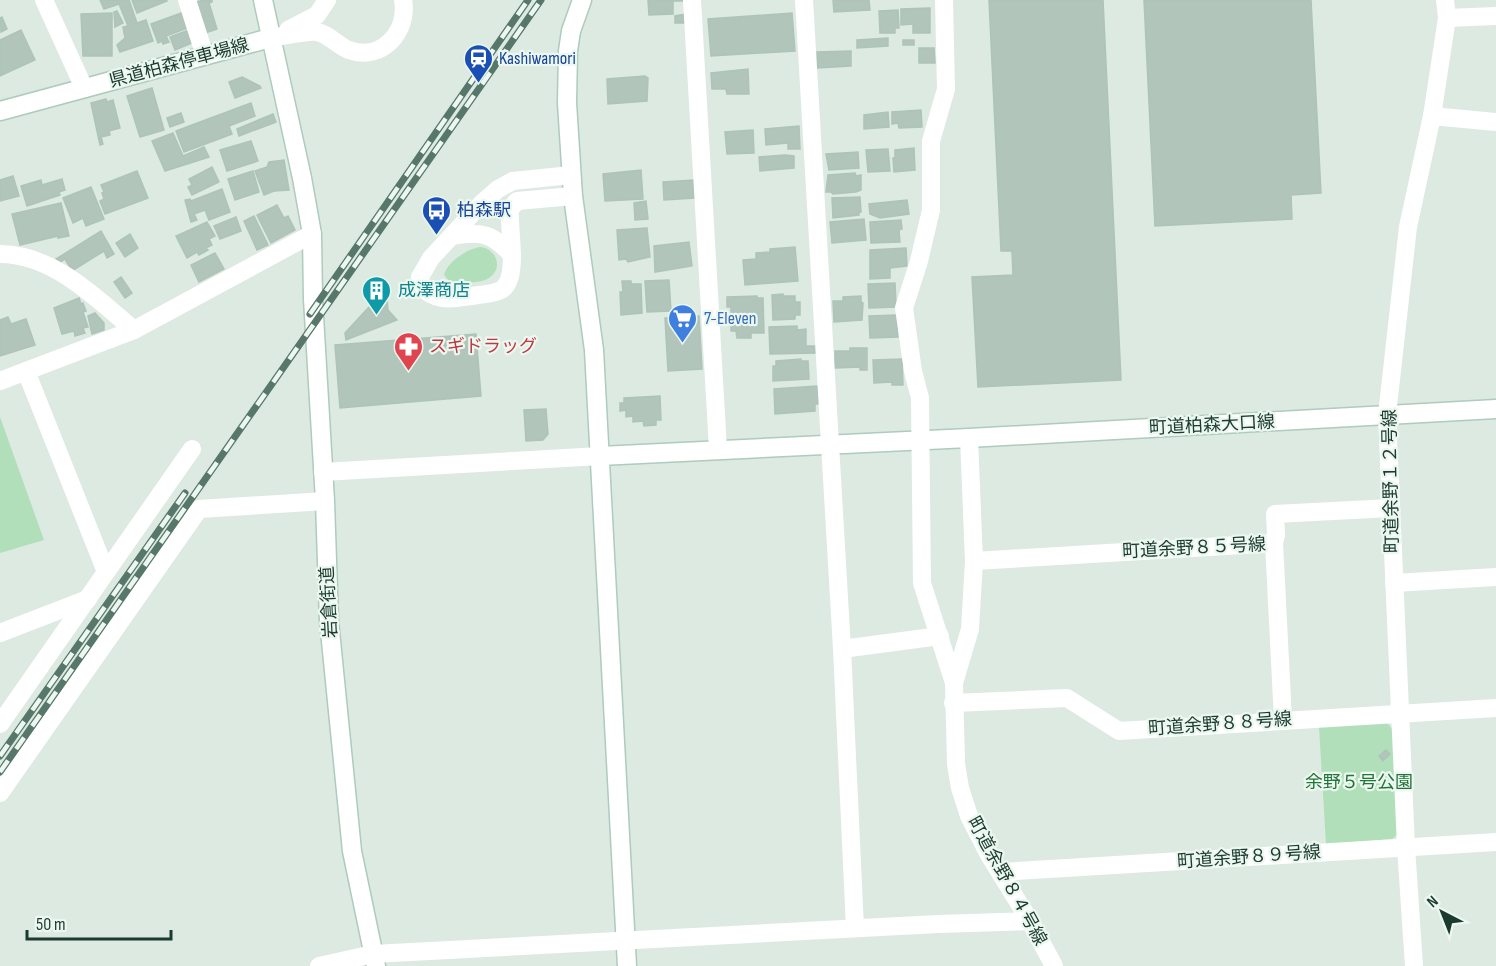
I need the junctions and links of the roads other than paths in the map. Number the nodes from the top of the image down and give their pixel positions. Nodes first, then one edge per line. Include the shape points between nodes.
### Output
1 (44, 0) edge
2 (186, 0) edge
3 (263, 0) edge
4 (327, 0) edge
5 (403, 0) edge
6 (582, 0) edge
7 (692, 0) edge
8 (804, 0) edge
9 (944, 0) edge
10 (1446, 9) edge
11 (1496, 16) edge
12 (270, 38) junction
13 (205, 56) junction
14 (84, 88) junction
15 (0, 111) edge
16 (1432, 116) junction
17 (1496, 122) edge
18 (572, 175) junction
19 (573, 196) junction
20 (312, 234) junction
21 (452, 236) junction
22 (0, 254) edge
23 (512, 255) junction
24 (134, 330) junction
25 (26, 371) junction
26 (0, 381) edge
27 (1496, 409) edge
28 (1388, 415) junction
29 (969, 438) junction
30 (924, 441) junction
31 (829, 444) junction
32 (192, 449) dead end
33 (718, 449) junction
34 (600, 456) junction
35 (323, 472) junction
36 (325, 501) junction
37 (1391, 508) junction
38 (1274, 543) junction
39 (974, 561) junction
40 (106, 572) junction
41 (1496, 577) edge
42 (1394, 583) junction
43 (87, 599) junction
44 (0, 633) edge
45 (940, 636) junction
46 (842, 649) junction
47 (954, 683) junction
48 (953, 703) junction
49 (1496, 708) edge
50 (1400, 714) junction
51 (1283, 720) junction
52 (0, 724) edge
53 (0, 793) edge
54 (1496, 842) edge
55 (1406, 847) junction
56 (1002, 872) junction
57 (1030, 921) junction
58 (855, 928) junction
59 (625, 940) junction
60 (374, 960) edge
61 (319, 966) edge
62 (627, 966) edge
63 (1054, 966) edge
64 (1414, 966) edge

1 - 14 street
2 - 13 street
3 - 12 street
4 - 12 street via 317,15
5 - 12 street via 399,32 385,47 374,51 346,49 316,32
6 - 18 street via 568,51
7 - 33 street
8 - 31 street
9 - 30 street via 946,88 931,141 931,210 904,308
10 - 11 street
10 - 16 street, 町道余野１２号線
12 - 13 street, 県道柏森停車場線
12 - 20 street, 県道柏森停車場線
13 - 14 street, 県道柏森停車場線
14 - 15 street, 県道柏森停車場線
16 - 17 street
16 - 28 street, 町道余野１２号線 via 1408,227
18 - 19 street
18 - 21 street via 513,181 482,203
19 - 23 street via 517,201 509,218
19 - 34 street via 594,350
20 - 24 street
20 - 35 street, 岩倉街道
21 - 23 street via 475,232 488,236
21 - 23 street via 431,258 420,277 421,287 436,298 500,290 509,282
22 - 24 street via 47,265
24 - 25 street
25 - 26 street
25 - 40 street
27 - 28 street, 町道柏森大口線
28 - 29 street, 町道柏森大口線
28 - 37 street, 町道余野１２号線
29 - 30 street, 町道柏森大口線
29 - 39 street, 町道余野８４号線
30 - 31 street, 町道柏森大口線
30 - 45 street via 922,583
31 - 33 street, 町道柏森大口線
31 - 46 street
32 - 40 street
33 - 34 street, 町道柏森大口線
34 - 35 street, 町道柏森大口線
34 - 59 street
35 - 36 street, 岩倉街道
36 - 53 street via 200,509
36 - 60 street, 岩倉街道 via 329,621 352,852
37 - 38 street via 1275,514
37 - 42 street, 町道余野１２号線
38 - 39 street, 町道余野８５号線
38 - 51 street, 町道余野８５号線
39 - 47 street, 町道余野８４号線 via 970,629
40 - 43 street
41 - 42 street
42 - 50 street, 町道余野１２号線
43 - 44 street
43 - 52 street
45 - 46 street
45 - 47 street
46 - 58 street
47 - 48 street, 町道余野８４号線
48 - 51 street, 町道余野８８号線 via 1067,698 1119,731
48 - 56 street, 町道余野８４号線 via 960,788 969,816
49 - 50 street, 町道余野８８号線
50 - 51 street, 町道余野８８号線
50 - 55 street, 町道余野１２号線
54 - 55 street, 町道余野８９号線
55 - 56 street, 町道余野８９号線
55 - 64 street, 町道余野１２号線
56 - 57 street, 町道余野８４号線
57 - 58 street
57 - 63 street, 町道余野８４号線
58 - 59 street
59 - 60 street
59 - 62 street
60 - 61 street

